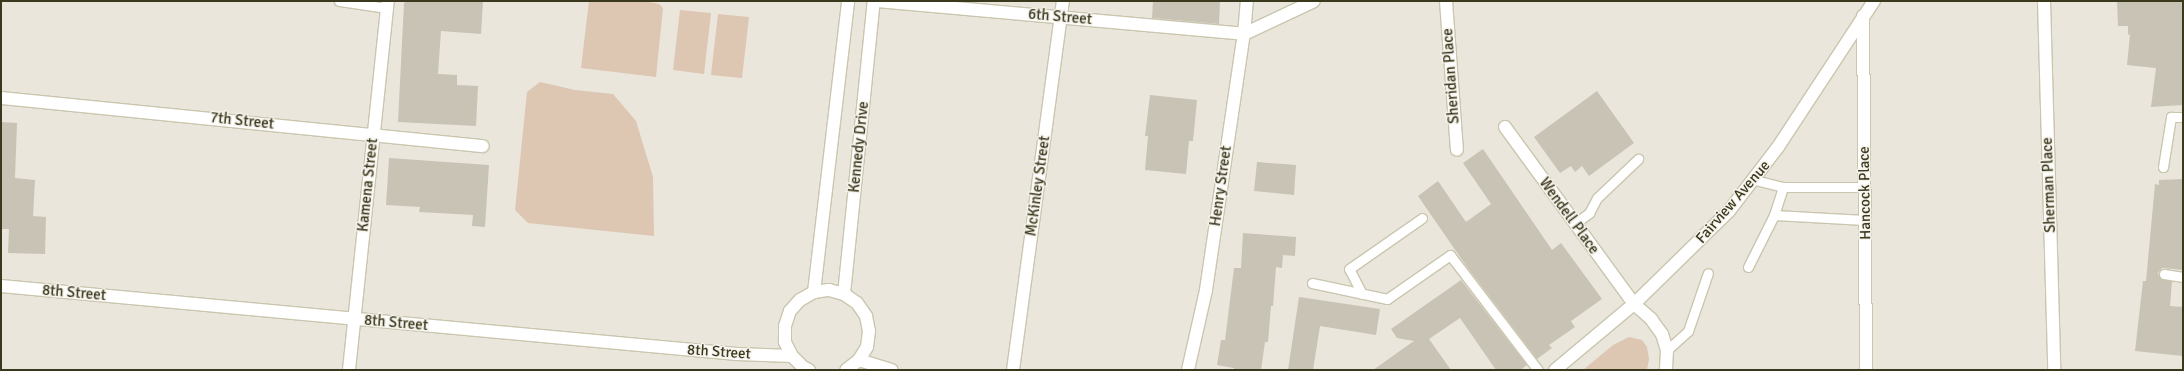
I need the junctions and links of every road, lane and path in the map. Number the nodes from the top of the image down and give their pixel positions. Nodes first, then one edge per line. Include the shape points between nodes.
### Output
1 (339, 1) edge
2 (848, 1) edge
3 (874, 1) edge
4 (877, 1) edge
5 (1063, 1) edge
6 (1247, 1) edge
7 (1314, 1) edge
8 (1446, 1) edge
9 (1874, 1) edge
10 (2044, 1) edge
11 (387, 4) edge
12 (1863, 16) junction
13 (1061, 18) junction
14 (1244, 34) junction
15 (1, 98) edge
16 (2183, 117) edge
17 (1505, 127) dead end
18 (373, 134) junction
19 (483, 146) dead end
20 (1457, 150) dead end
21 (1638, 159) dead end
22 (2163, 167) dead end
23 (1754, 180) junction
24 (1783, 187) junction
25 (1865, 187) junction
26 (1774, 215) junction
27 (1422, 218) dead end
28 (1865, 220) junction
29 (1574, 224) junction
30 (1748, 267) dead end
31 (1708, 273) dead end
32 (2164, 274) dead end
33 (2183, 277) edge
34 (1312, 284) dead end
35 (1, 286) edge
36 (814, 292) junction
37 (844, 294) junction
38 (1362, 294) junction
39 (1634, 304) junction
40 (354, 319) junction
41 (1667, 350) junction
42 (792, 356) junction
43 (859, 360) junction
44 (805, 369) edge
45 (349, 370) edge
46 (846, 370) edge
47 (891, 370) edge
48 (1013, 370) edge
49 (1188, 370) edge
50 (1538, 370) edge
51 (1555, 370) edge
52 (1666, 370) edge
53 (1866, 370) edge
54 (2054, 370) edge

1 - 11 lane
2 - 36 street, Kennedy Drive
3 - 37 street, Kennedy Drive
4 - 13 street, 6th Street
5 - 13 street, McKinley Street
6 - 14 street, Henry Street
7 - 14 street
8 - 20 street, Sheridan Place
9 - 12 street, Fairview Avenue
10 - 54 street, Sherman Place
11 - 18 street, Kamena Street
12 - 23 street, Fairview Avenue via 1805,108
12 - 25 street, Hancock Place
13 - 14 street, 6th Street
13 - 48 street, McKinley Street
14 - 49 street, Henry Street via 1206,290
15 - 18 street, 7th Street
16 - 22 lane via 2171,117
17 - 29 street, Wendell Place
18 - 19 street, 7th Street
18 - 40 street, Kamena Street
21 - 29 lane via 1597,198 1589,213
23 - 24 lane
23 - 39 street, Fairview Avenue via 1706,235
24 - 25 lane
24 - 26 lane
25 - 28 street, Hancock Place
26 - 28 lane
26 - 30 lane
27 - 38 lane via 1349,269
28 - 53 street, Hancock Place
29 - 39 street, Wendell Place
31 - 41 lane via 1688,331
32 - 33 lane
34 - 38 lane
35 - 40 street, 8th Street
36 - 37 street via 829,290
36 - 42 street via 800,300 790,311 785,326 785,342
37 - 43 street via 857,303 866,316 869,331 866,347
38 - 50 lane via 1387,299 1450,255
39 - 41 street, Wendell Place via 1651,319 1662,334
39 - 51 street, Fairview Avenue
40 - 42 street, 8th Street via 737,354
40 - 45 street, Kamena Street
41 - 52 street
42 - 44 street
43 - 46 street
43 - 47 street

